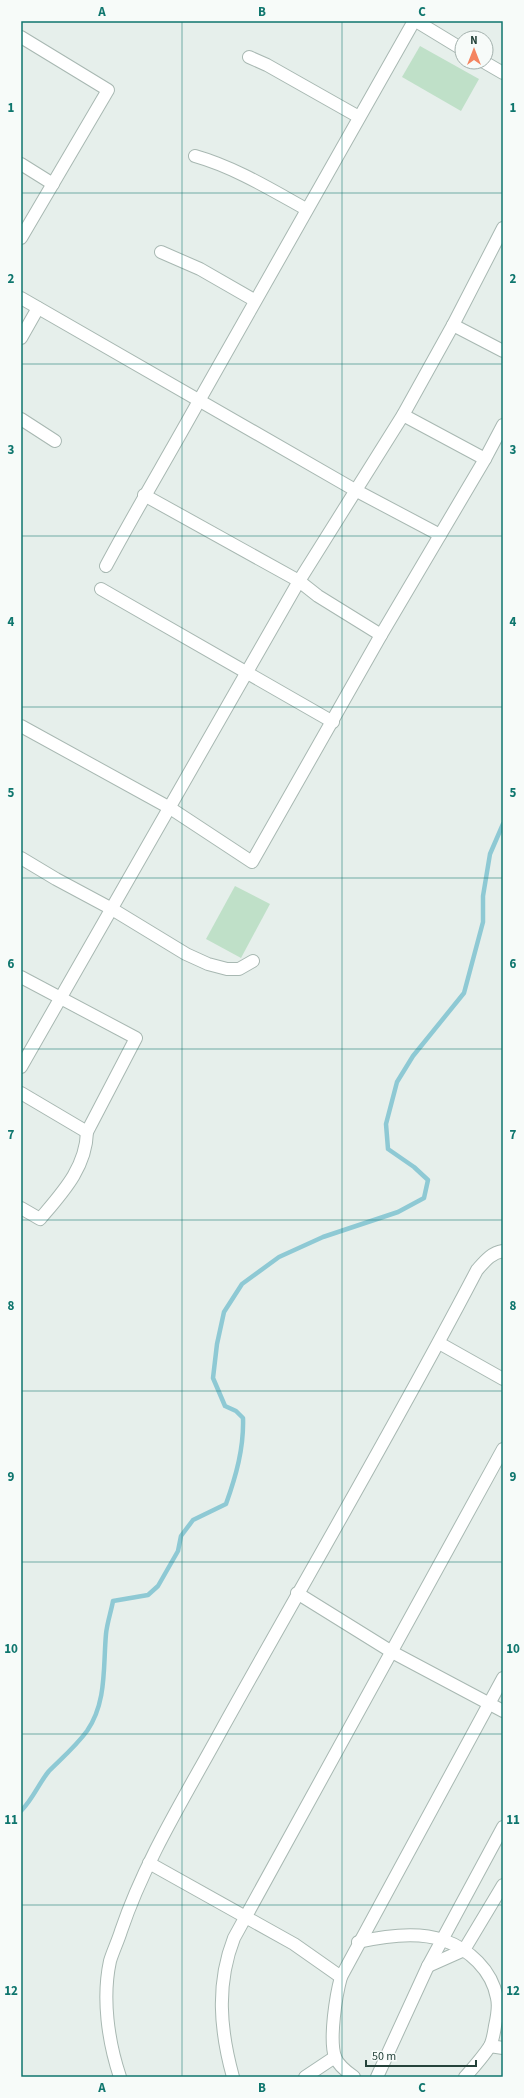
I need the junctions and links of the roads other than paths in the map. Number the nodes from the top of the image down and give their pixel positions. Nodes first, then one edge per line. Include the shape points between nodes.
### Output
1 (415, 21) edge
2 (21, 37) edge
3 (454, 44) edge
4 (249, 57) dead end
5 (494, 68) edge
6 (503, 73) edge
7 (359, 117) junction
8 (195, 156) dead end
9 (21, 164) edge
10 (53, 184) junction
11 (306, 209) junction
12 (503, 228) edge
13 (21, 238) edge
14 (161, 252) dead end
15 (21, 298) edge
16 (254, 300) junction
17 (38, 308) junction
18 (453, 325) junction
19 (21, 338) edge
20 (503, 351) edge
21 (199, 400) junction
22 (403, 415) junction
23 (21, 419) edge
24 (503, 425) edge
25 (56, 441) dead end
26 (485, 459) junction
27 (355, 490) junction
28 (144, 495) junction
29 (440, 535) junction
30 (106, 566) dead end
31 (299, 582) junction
32 (101, 589) dead end
33 (381, 635) junction
34 (249, 672) junction
35 (334, 722) junction
36 (21, 726) edge
37 (170, 808) junction
38 (21, 858) edge
39 (112, 909) junction
40 (253, 961) dead end
41 (21, 978) edge
42 (61, 998) junction
43 (21, 1067) edge
44 (21, 1093) edge
45 (87, 1132) junction
46 (21, 1208) edge
47 (501, 1253) edge
48 (439, 1343) junction
49 (503, 1379) edge
50 (503, 1449) edge
51 (297, 1593) junction
52 (392, 1652) junction
53 (503, 1678) edge
54 (489, 1703) junction
55 (503, 1711) edge
56 (502, 1831) edge
57 (149, 1863) junction
58 (503, 1885) edge
59 (245, 1916) junction
60 (442, 1940) junction
61 (358, 1942) junction
62 (464, 1950) junction
63 (428, 1966) junction
64 (340, 1977) junction
65 (490, 2046) junction
66 (503, 2048) edge
67 (335, 2057) junction
68 (120, 2077) edge
69 (233, 2077) edge
70 (305, 2077) edge
71 (354, 2077) edge
72 (377, 2077) edge
73 (464, 2077) edge

1 - 3 street
1 - 7 street
2 - 10 street via 108,90
4 - 7 street via 267,64
5 - 6 street
7 - 11 street
8 - 11 street via 234,170
9 - 10 street
10 - 13 street
11 - 16 street
12 - 18 street
14 - 16 street via 200,269
15 - 17 street
16 - 21 street
17 - 19 street
17 - 21 street
18 - 20 street
18 - 22 street
21 - 27 street
21 - 28 street
22 - 26 street
22 - 27 street
23 - 25 street
24 - 26 street
26 - 29 street
27 - 29 street
27 - 31 street
28 - 30 street
28 - 31 street
29 - 33 street
31 - 33 street
31 - 34 street
32 - 34 street
33 - 35 street
34 - 35 street
34 - 37 street
35 - 37 street via 252,862
36 - 37 street
37 - 39 street
38 - 39 street
39 - 40 street via 162,940 208,964 239,969
39 - 42 street
41 - 42 street
42 - 43 street
42 - 45 street via 136,1038
44 - 45 street
45 - 46 street via 81,1164 40,1219
47 - 48 street via 486,1260 477,1270
48 - 49 street
48 - 51 street
50 - 52 street
51 - 52 street
51 - 57 street
52 - 54 street
52 - 59 street
53 - 54 street
54 - 55 street
54 - 61 street
56 - 60 street
57 - 59 street
57 - 68 street via 111,1959 108,1981 111,2046
58 - 62 street
59 - 64 street via 294,1944
59 - 69 street via 229,1952 222,1991 224,2045
60 - 61 street via 403,1936
60 - 62 street
60 - 63 street
61 - 64 street
62 - 63 street
62 - 65 street via 474,1957 488,1976 497,1998 497,2018
63 - 72 street
64 - 67 street via 335,1996
65 - 66 street
65 - 73 street
67 - 70 street
67 - 71 street

